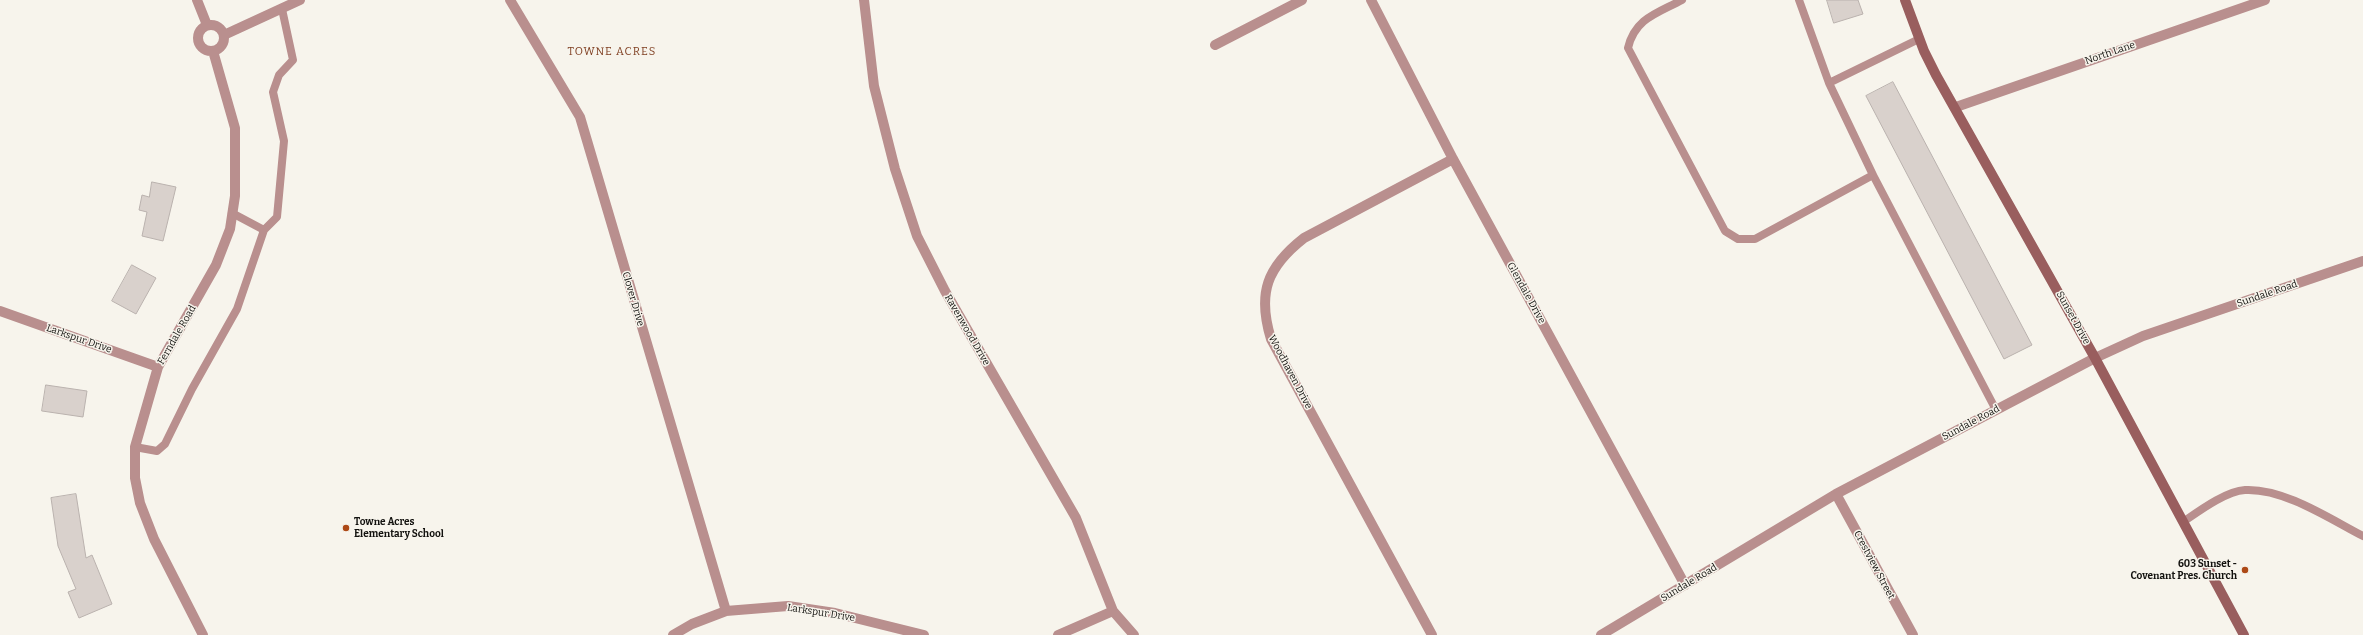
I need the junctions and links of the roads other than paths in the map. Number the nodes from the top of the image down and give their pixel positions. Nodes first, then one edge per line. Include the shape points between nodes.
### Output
1 (197, 0) edge
2 (300, 0) edge
3 (510, 0) edge
4 (864, 0) edge
5 (1302, 0) edge
6 (1370, 0) edge
7 (1682, 0) edge
8 (1799, 0) edge
9 (1905, 0) edge
10 (2265, 0) edge
11 (282, 9) junction
12 (207, 25) junction
13 (224, 36) junction
14 (1919, 39) junction
15 (1215, 45) dead end
16 (213, 51) junction
17 (1829, 83) junction
18 (1956, 107) junction
19 (1453, 158) junction
20 (1873, 175) junction
21 (232, 213) junction
22 (264, 230) junction
23 (2363, 260) edge
24 (0, 312) edge
25 (2095, 358) junction
26 (158, 367) junction
27 (1996, 410) junction
28 (135, 447) junction
29 (1836, 494) junction
30 (2183, 522) junction
31 (2363, 536) edge
32 (1685, 585) junction
33 (726, 611) junction
34 (1112, 611) junction
35 (203, 635) edge
36 (673, 635) edge
37 (924, 635) edge
38 (1058, 635) edge
39 (1134, 635) edge
40 (1432, 635) edge
41 (1601, 635) edge
42 (1913, 635) edge
43 (2244, 635) edge

1 - 12 street
2 - 11 street
3 - 33 street, Clover Drive via 580,117
4 - 34 street, Ravenwood Drive via 874,86 895,169 917,236 949,298 1076,518
5 - 15 street
6 - 19 street, Glendale Drive
7 - 20 lane via 1644,21 1632,33 1628,48 1725,231 1738,239 1755,239
8 - 17 lane
9 - 14 main road, Sunset Drive
10 - 18 street, North Lane
11 - 13 street
11 - 22 lane via 293,60 279,75 273,92 284,141 277,217
12 - 13 street via 217,25
12 - 16 street via 200,30 198,39 202,48
13 - 16 street via 224,44
14 - 17 lane
14 - 18 main road, Sunset Drive via 1936,75
16 - 21 street, Ferndale Road via 235,128 236,161
17 - 20 lane
18 - 25 main road, Sunset Drive
19 - 32 street, Glendale Drive
19 - 40 street, Woodhaven Drive via 1304,238 1275,265 1267,284 1264,304 1271,339
20 - 27 lane
21 - 22 lane
21 - 26 street, Ferndale Road via 230,229 216,265
22 - 28 lane via 237,309 192,389 165,444 157,451
23 - 25 street, Sundale Road via 2143,336
24 - 26 street, Larkspur Drive
25 - 27 street, Sundale Road
25 - 30 main road, Sunset Drive
26 - 28 street, Ferndale Road
27 - 29 street, Sundale Road
28 - 35 street, Ferndale Road via 135,478 140,503 154,539
29 - 32 street, Sundale Road
29 - 42 street, Crestview Street
30 - 31 lane via 2212,502 2245,490 2288,496
30 - 43 main road, Sunset Drive
32 - 41 street, Sundale Road
33 - 36 street, Larkspur Drive via 692,624
33 - 37 street, Larkspur Drive via 788,606 835,613
34 - 38 street
34 - 39 street, Ravenwood Drive

